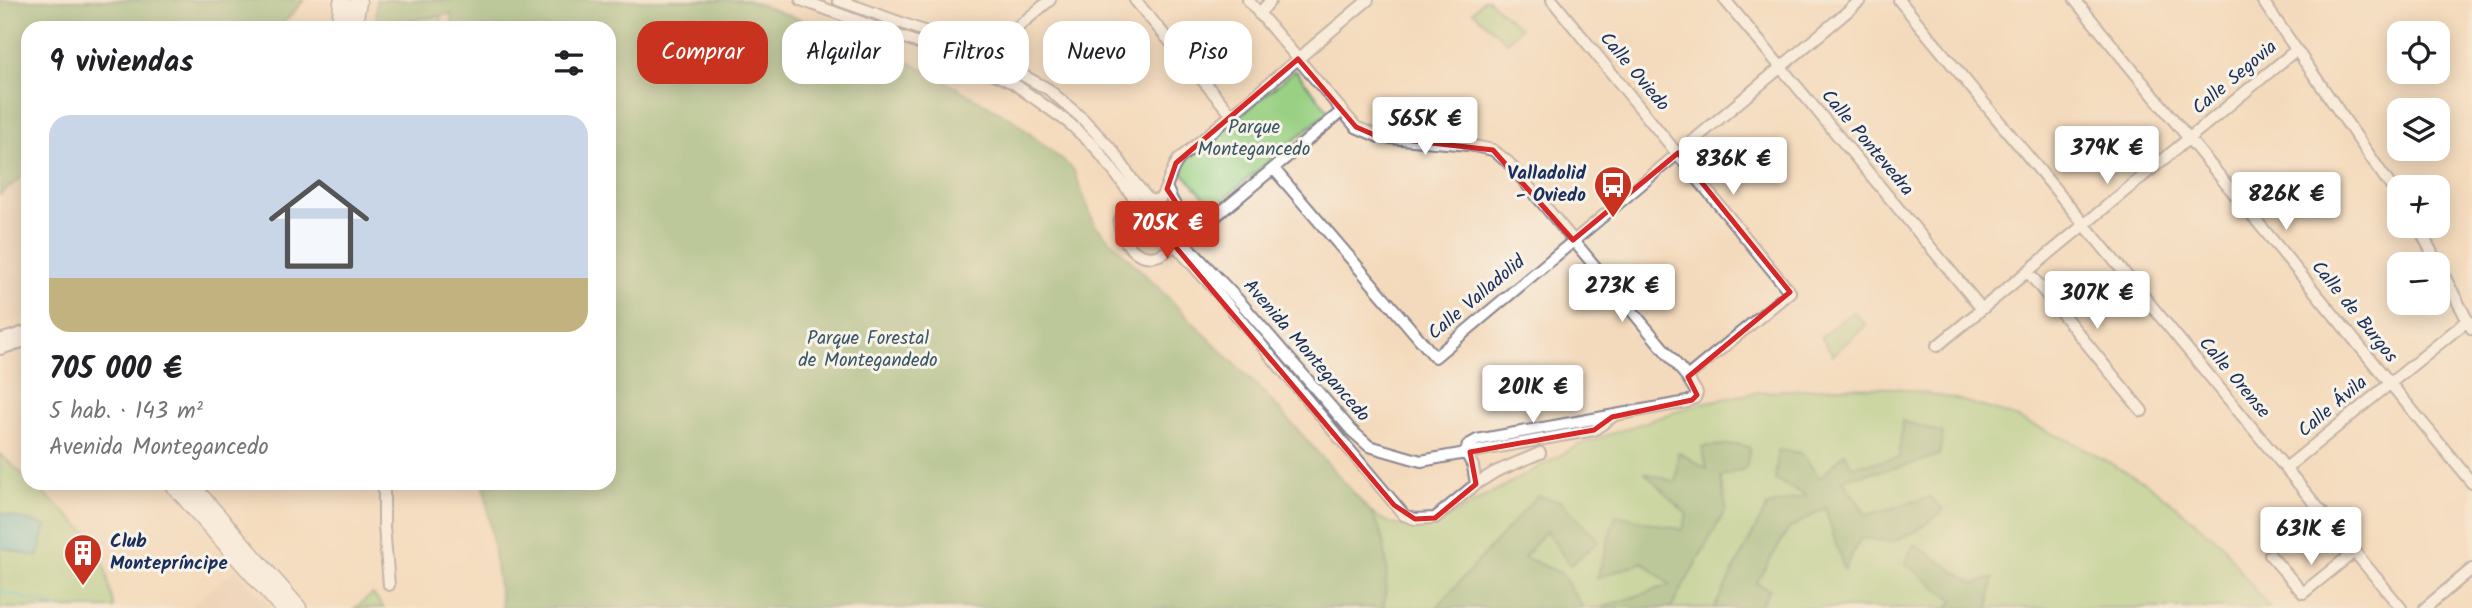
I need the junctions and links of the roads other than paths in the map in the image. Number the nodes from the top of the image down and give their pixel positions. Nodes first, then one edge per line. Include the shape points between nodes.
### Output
1 (801, 0) edge
2 (838, 0) edge
3 (1050, 0) edge
4 (1135, 0) edge
5 (1248, 0) edge
6 (1271, 0) edge
7 (1368, 0) edge
8 (1552, 0) edge
9 (1725, 0) edge
10 (1861, 0) edge
11 (1899, 0) edge
12 (2076, 0) edge
13 (2262, 0) edge
14 (350, 1) edge
15 (1259, 13) junction
16 (343, 21) edge
17 (352, 21) edge
18 (1025, 21) edge
19 (918, 29) edge
20 (2296, 50) junction
21 (1298, 59) junction
22 (1780, 66) junction
23 (1029, 79) edge
24 (1341, 112) junction
25 (1231, 114) junction
26 (2189, 139) junction
27 (1678, 153) junction
28 (1274, 169) junction
29 (2387, 181) edge
30 (1167, 189) junction
31 (1150, 201) junction
32 (1137, 202) junction
33 (1194, 219) junction
34 (2085, 225) junction
35 (2424, 238) edge
36 (1573, 240) junction
37 (1177, 241) junction
38 (2028, 272) junction
39 (1982, 309) junction
40 (2470, 325) edge
41 (21, 333) edge
42 (0, 340) edge
43 (21, 342) edge
44 (1937, 345) dead end
45 (0, 349) edge
46 (1687, 377) junction
47 (2389, 383) junction
48 (2142, 411) dead end
49 (1381, 451) junction
50 (1466, 453) junction
51 (1540, 453) dead end
52 (1361, 465) junction
53 (2286, 468) junction
54 (2472, 483) edge
55 (1476, 484) junction
56 (178, 490) edge
57 (195, 490) edge
58 (384, 490) edge
59 (2354, 552) junction
60 (2270, 555) dead end
61 (2472, 569) edge
62 (389, 585) dead end
63 (283, 608) edge
64 (298, 608) edge
65 (2401, 608) edge
66 (2425, 608) edge

1 - 32 street, Avenida Montegancedo via 962,58 1013,83 1095,147
2 - 19 street, Avenida Montegancedo
3 - 18 street
4 - 25 street
5 - 15 street
6 - 15 street
7 - 21 street
8 - 27 street, Calle Oviedo
9 - 22 street, Calle Pontevedra
10 - 22 street, Calle Valladolid
11 - 34 street, Calle Orense
12 - 26 street, Calle de Burgos
13 - 20 street
14 - 16 street
14 - 17 street
15 - 21 street
20 - 26 street, Calle Segovia
20 - 29 street
21 - 24 street
21 - 25 street
22 - 27 street, Calle Valladolid
22 - 39 street, Calle Pontevedra
23 - 31 street, Avenida Montegancedo via 1083,118
24 - 28 street
24 - 36 street via 1356,127 1379,137 1493,150
25 - 30 street via 1179,159 1168,177
26 - 34 street, Calle Segovia
26 - 47 street, Calle de Burgos
27 - 36 street, Calle Valladolid
27 - 46 street, Calle Oviedo via 1790,292
28 - 33 street via 1221,214
28 - 36 street, Calle Valladolid via 1435,356
30 - 31 street via 1160,199
30 - 33 street via 1178,211
31 - 32 street
31 - 37 street, Avenida Montegancedo
32 - 37 street, Avenida Montegancedo
32 - 37 street via 1124,211 1119,223 1128,245 1146,257 1162,255
33 - 37 street via 1182,225
34 - 38 street, Calle Segovia
34 - 53 street, Calle Orense
35 - 40 street
36 - 46 street
37 - 49 street, Avenida Montegancedo via 1241,303 1352,431
37 - 52 street, Avenida Montegancedo
38 - 39 street, Calle Segovia
38 - 48 street
39 - 44 street, Calle Segovia
40 - 47 street, Calle Ávila
41 - 42 street
43 - 45 street
46 - 50 street, Avenida Montegancedo via 1697,396 1687,402 1477,440 1468,445
47 - 53 street, Calle Ávila
47 - 54 street, Calle de Burgos
49 - 50 street, Avenida Montegancedo via 1421,461
49 - 52 street
50 - 55 street via 1474,466
51 - 55 street, Avenida Montegancedo
52 - 55 street, Avenida Montegancedo via 1394,505 1415,519 1435,518
53 - 59 street, Calle Orense
56 - 63 street
57 - 64 street
58 - 62 street
59 - 60 street via 2303,593
59 - 65 street, Calle Orense
61 - 66 street

